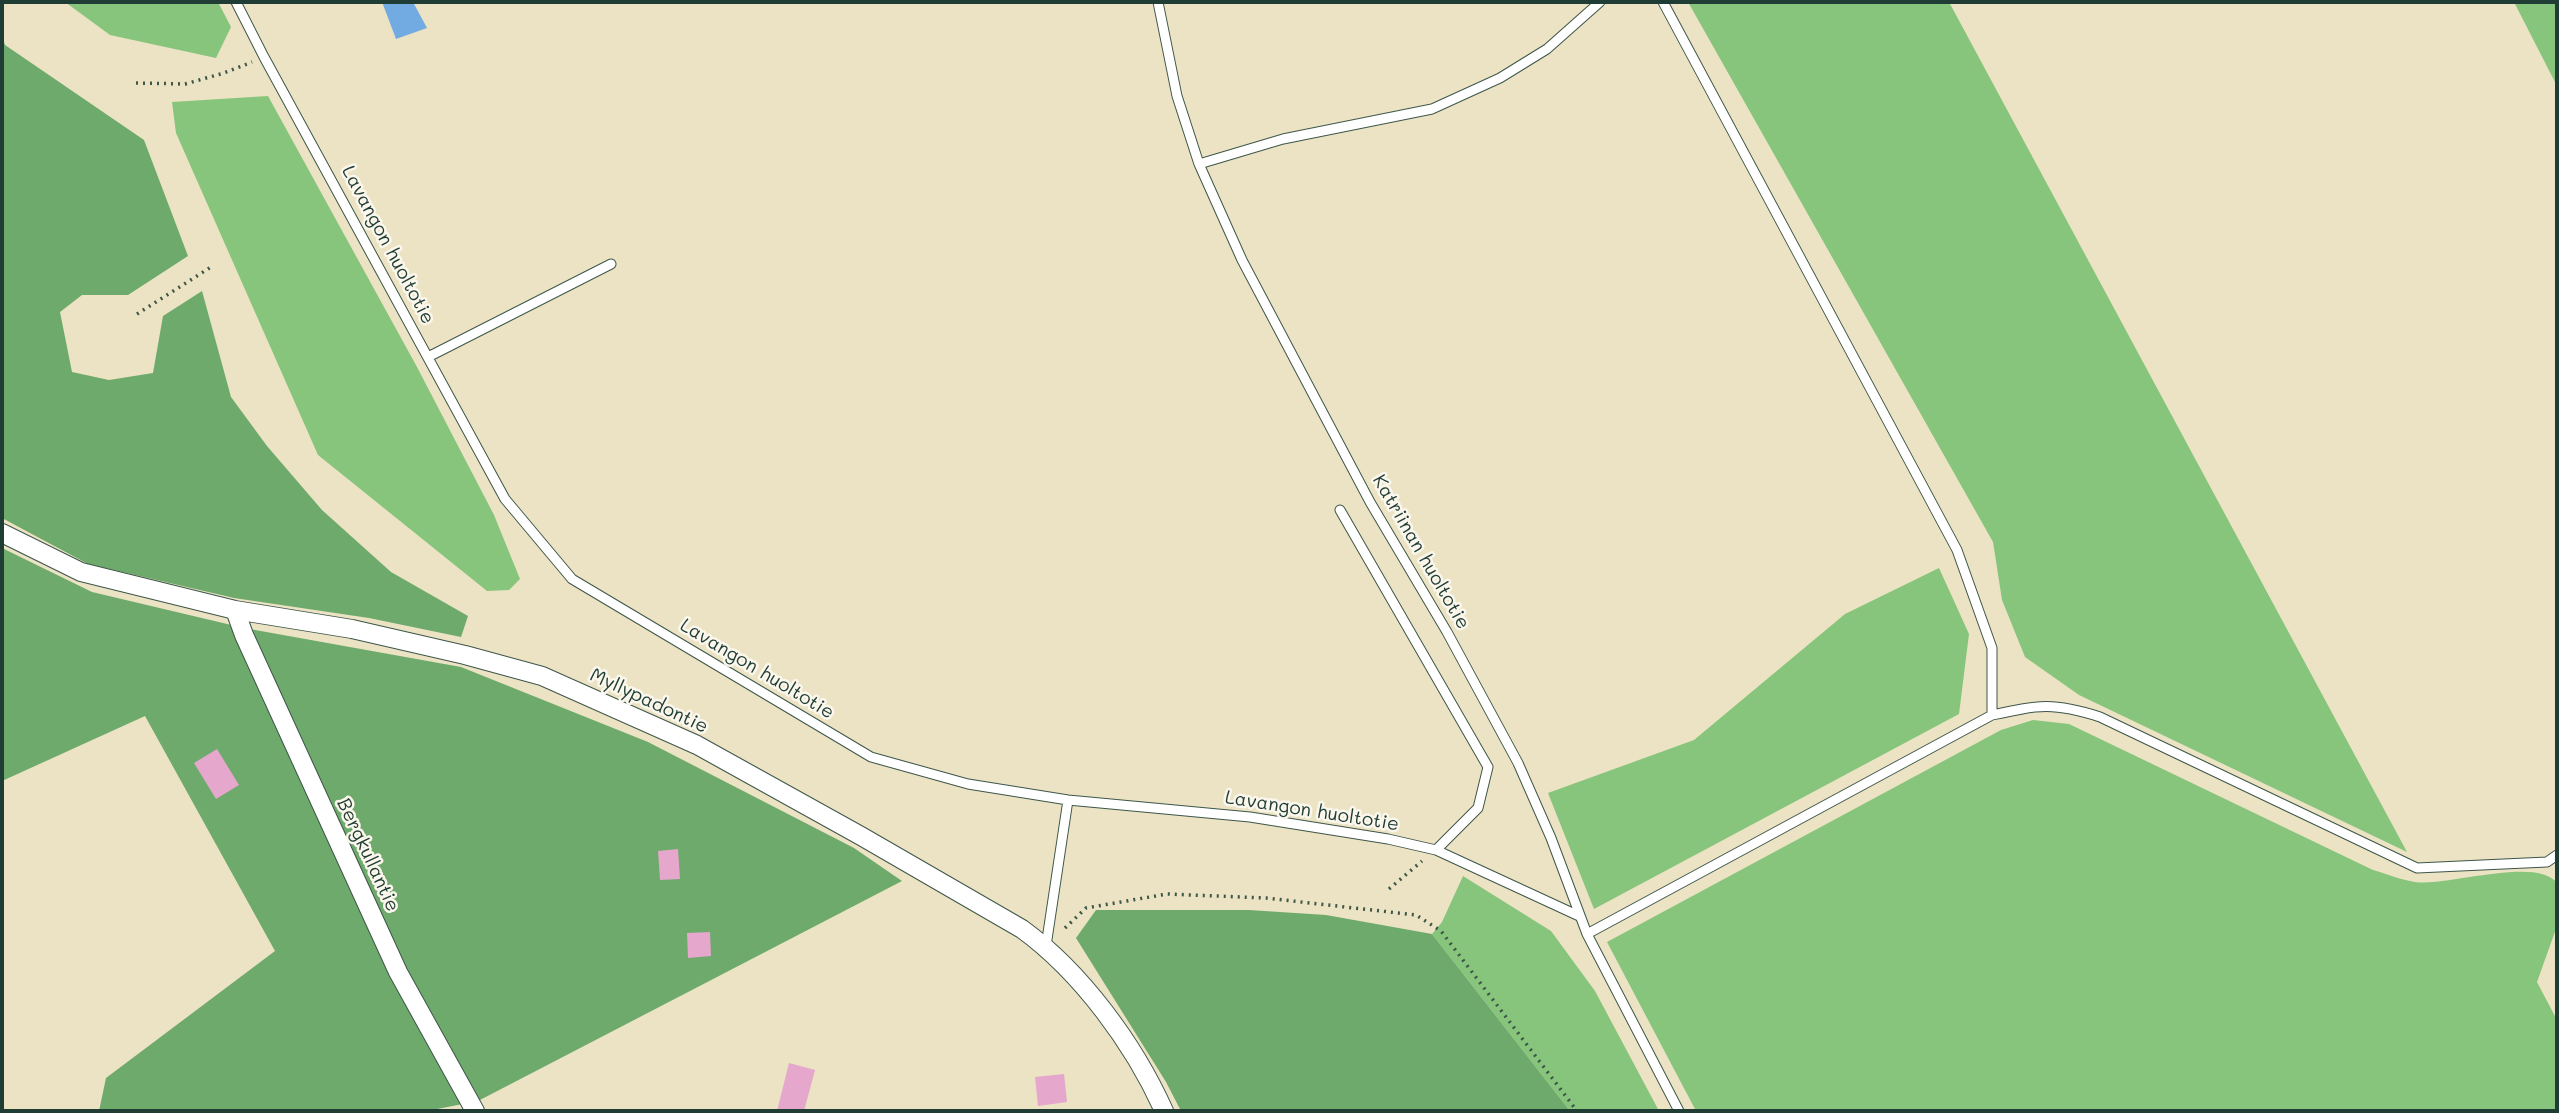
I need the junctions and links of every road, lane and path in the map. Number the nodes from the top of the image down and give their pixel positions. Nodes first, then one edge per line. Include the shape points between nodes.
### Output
1 (236, 2) edge
2 (1158, 2) edge
3 (1600, 2) edge
4 (1663, 2) edge
5 (264, 57) junction
6 (136, 83) dead end
7 (1199, 164) junction
8 (611, 264) dead end
9 (212, 267) dead end
10 (137, 314) dead end
11 (428, 356) junction
12 (1340, 510) dead end
13 (2, 533) edge
14 (235, 610) junction
15 (1992, 715) junction
16 (1068, 800) junction
17 (1436, 850) junction
18 (2557, 855) edge
19 (1389, 889) dead end
20 (1086, 908) dead end
21 (1579, 916) junction
22 (1587, 934) junction
23 (1046, 946) junction
24 (475, 1111) edge
25 (1164, 1111) edge
26 (1577, 1111) edge
27 (1679, 1111) edge

1 - 5 lane, Lavangon huoltotie
2 - 7 lane, Katriinan huoltotie via 1177,96
3 - 7 lane via 1547,48 1500,78 1432,109 1283,139
4 - 15 lane via 1957,550 1992,648
5 - 6 path via 185,83
5 - 11 lane, Lavangon huoltotie
7 - 21 lane, Katriinan huoltotie via 1242,260 1518,763
8 - 11 lane
9 - 10 path
11 - 16 lane, Lavangon huoltotie via 505,499 572,579 871,757 968,784
12 - 17 lane via 1488,767 1478,808
13 - 14 street, Myllypadontie via 81,572
14 - 23 street, Myllypadontie via 352,629 542,676 697,746
14 - 24 street, Bergkullantie via 398,972
15 - 18 lane via 2038,705 2068,707 2100,717 2417,868 2547,862
15 - 22 lane
16 - 17 lane, Lavangon huoltotie via 1250,817
16 - 23 lane
17 - 19 path
17 - 21 lane, Lavangon huoltotie
20 - 26 path via 1167,894 1266,898 1416,915 1441,930
21 - 22 lane, Katriinan huoltotie
22 - 27 lane, Katriinan huoltotie
23 - 25 street, Myllypadontie via 1121,1034

